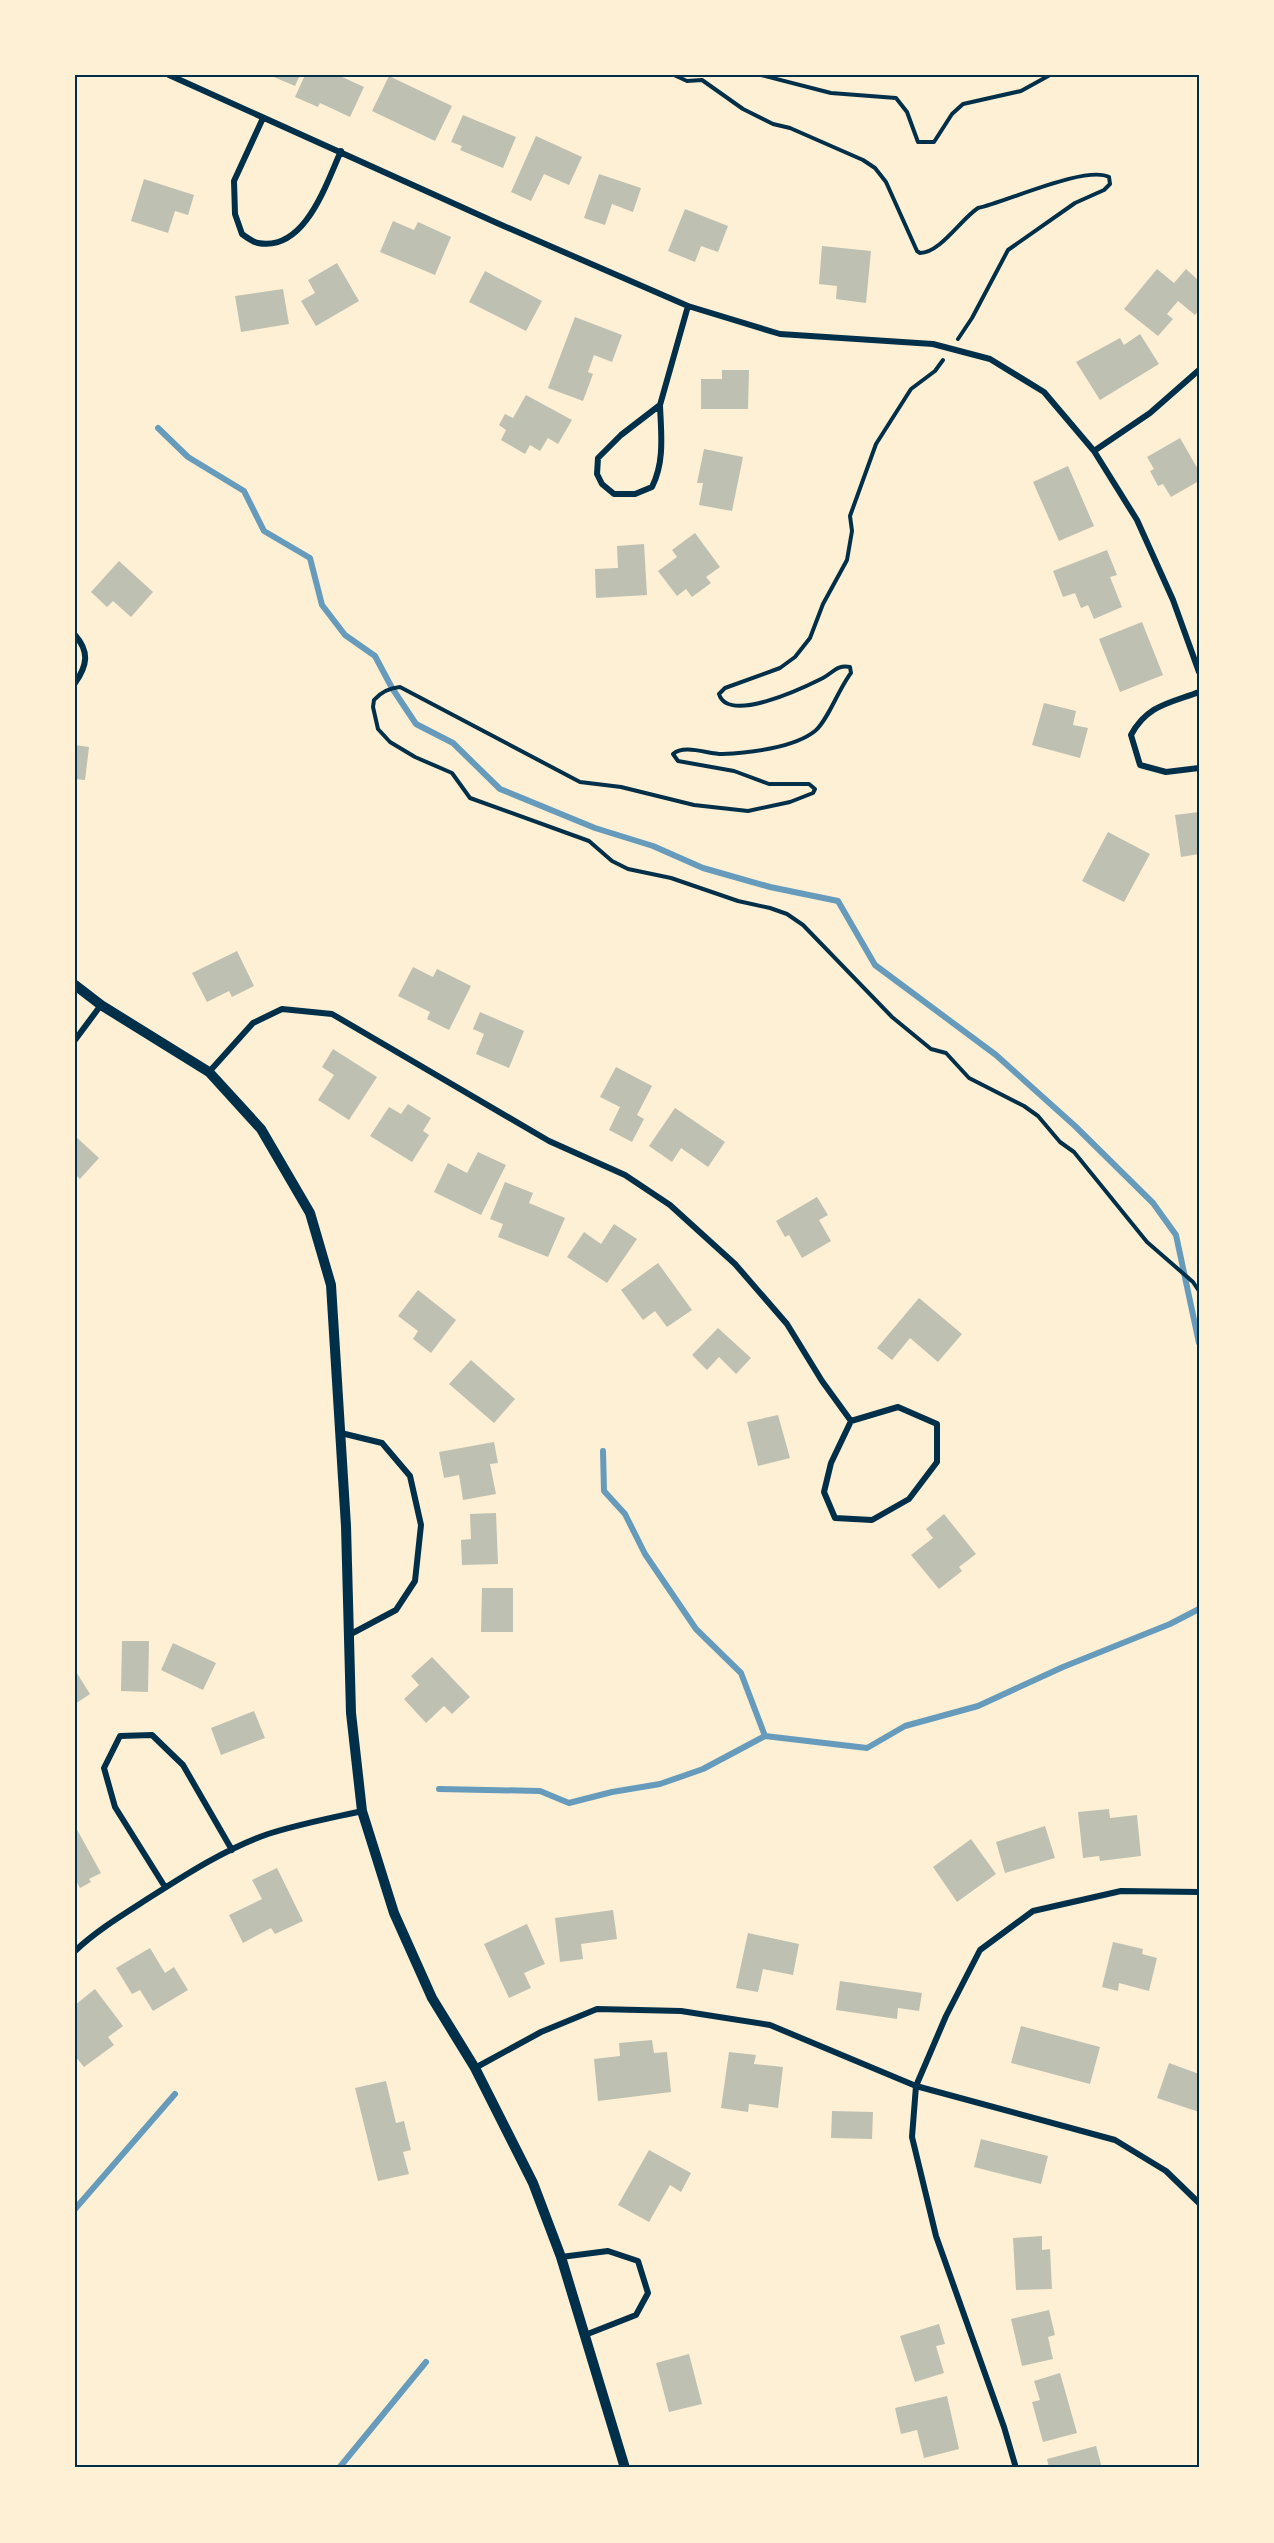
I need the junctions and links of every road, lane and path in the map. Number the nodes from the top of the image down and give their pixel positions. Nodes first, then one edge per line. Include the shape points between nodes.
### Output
1 (169, 75) edge
2 (674, 75) edge
3 (761, 75) edge
4 (1050, 75) edge
5 (263, 118) junction
6 (341, 151) junction
7 (688, 306) junction
8 (957, 340) dead end
9 (943, 359) dead end
10 (1199, 370) edge
11 (660, 405) junction
12 (1094, 451) junction
13 (75, 635) edge
14 (1199, 672) edge
15 (75, 683) edge
16 (1199, 692) edge
17 (1199, 768) edge
18 (75, 985) edge
19 (101, 1005) junction
20 (75, 1040) edge
21 (209, 1072) junction
22 (1199, 1291) edge
23 (851, 1421) junction
24 (341, 1433) junction
25 (349, 1635) junction
26 (362, 1811) junction
27 (232, 1850) junction
28 (165, 1887) junction
29 (1199, 1892) edge
30 (75, 1951) edge
31 (475, 2068) junction
32 (916, 2086) junction
33 (1199, 2203) edge
34 (561, 2257) junction
35 (585, 2335) junction
36 (625, 2468) edge
37 (1016, 2468) edge

1 - 5 street
2 - 8 path via 687,81 702,80 743,109 875,168 886,182 920,253 932,250 978,208 1078,178 1109,177 1110,184 1104,190 1075,203 1008,250
3 - 4 path via 831,93 896,98 907,112 918,142 924,143 934,142 963,104 1021,91
5 - 6 street
5 - 6 street via 234,182 235,214 242,234 257,243 278,243 292,237 316,205
6 - 7 street
7 - 11 street
7 - 12 street via 780,334 933,344 990,359 1044,392
9 - 22 path via 935,371 911,389 876,444 850,516 848,560 823,604 810,638 780,668 725,688 719,694 728,704 755,705 822,679 836,668 850,667 851,673 818,729 794,742 743,753 680,750 673,754 678,761 734,771 769,784 809,784 815,789 813,793 748,811 694,805 621,787 580,782 400,687 374,700 375,723 390,742 452,773 470,798 483,805 589,841 627,869 770,908 803,925 892,1017 931,1049 946,1053 969,1078 1038,1116 1074,1152 1146,1242
10 - 12 street via 1150,413
11 - 11 street via 598,458 597,474 614,494 635,494 652,487 656,480 662,453
12 - 14 street via 1137,520 1173,600
13 - 15 street via 85,650 85,669
16 - 17 street via 1157,708 1140,719 1131,735 1140,765 1166,772
18 - 19 street
19 - 20 street
19 - 21 street
21 - 23 street via 253,1023 282,1009 332,1014 549,1141 625,1175 670,1205 735,1264 787,1324
21 - 24 street via 261,1129 310,1212 331,1285
23 - 23 street via 831,1463 824,1492 835,1518 872,1520 909,1499 937,1462 937,1424 898,1407
24 - 25 street
24 - 25 street via 382,1443 410,1476 421,1525 415,1581 403,1600 396,1610
25 - 26 street via 351,1713
26 - 27 street via 267,1835
26 - 31 street via 394,1913 432,1998
27 - 28 street
27 - 28 street via 183,1765 152,1735 120,1736 104,1768 115,1807
28 - 30 street
29 - 32 street via 1122,1891 1033,1911 980,1950
31 - 32 street via 541,2032 597,2009 681,2011 770,2025
31 - 34 street via 533,2183
32 - 33 street via 1115,2140 1166,2171
32 - 37 street via 912,2137 936,2236
34 - 35 street
34 - 35 street via 608,2251 638,2261 648,2293 636,2315
35 - 36 street

